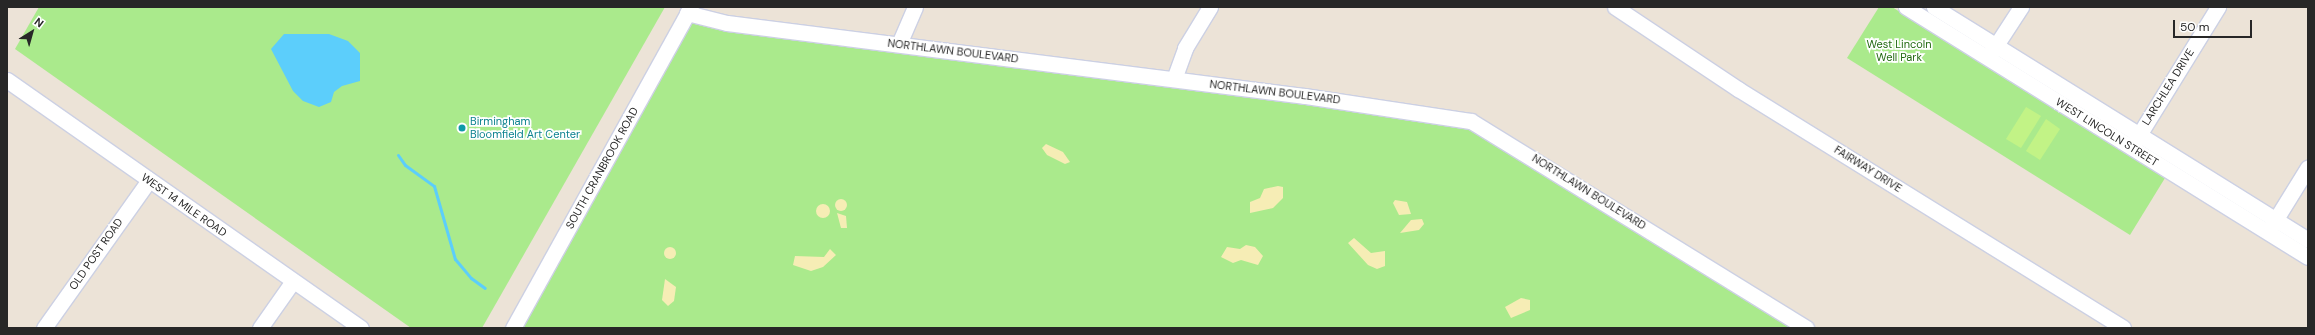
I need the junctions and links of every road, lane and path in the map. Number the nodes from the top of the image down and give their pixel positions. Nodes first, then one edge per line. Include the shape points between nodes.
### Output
1 (915, 7) edge
2 (1210, 7) edge
3 (1615, 7) edge
4 (1906, 7) edge
5 (1934, 7) edge
6 (2021, 7) edge
7 (2218, 7) edge
8 (689, 10) edge
9 (899, 44) junction
10 (1992, 51) junction
11 (1174, 79) junction
12 (7, 80) edge
13 (2139, 134) junction
14 (2131, 147) junction
15 (2308, 166) edge
16 (149, 180) junction
17 (2272, 226) junction
18 (2308, 240) edge
19 (2308, 257) edge
20 (293, 281) junction
21 (44, 328) edge
22 (260, 328) edge
23 (361, 328) edge
24 (513, 328) edge
25 (1806, 328) edge
26 (2123, 328) edge

1 - 9 street
2 - 11 street via 1185,48
3 - 26 street, FAIRWAY DRIVE via 1738,89
4 - 10 street, WEST LINCOLN STREET
5 - 10 street, WEST LINCOLN STREET
6 - 10 street
7 - 13 street, LARCHLEA DRIVE
8 - 9 street, NORTHLAWN BOULEVARD via 727,23
8 - 24 street, SOUTH CRANBROOK ROAD
9 - 11 street, NORTHLAWN BOULEVARD
10 - 13 street, WEST LINCOLN STREET
10 - 14 street, WEST LINCOLN STREET
11 - 25 street, NORTHLAWN BOULEVARD via 1471,121
12 - 16 street, WEST 14 MILE ROAD
13 - 14 street, LARCHLEA DRIVE
13 - 17 street, WEST LINCOLN STREET
14 - 17 street, WEST LINCOLN STREET
15 - 17 street
16 - 20 street, WEST 14 MILE ROAD
16 - 21 street, OLD POST ROAD
17 - 18 street, WEST LINCOLN STREET
17 - 19 street, WEST LINCOLN STREET
20 - 22 street
20 - 23 street, WEST 14 MILE ROAD

